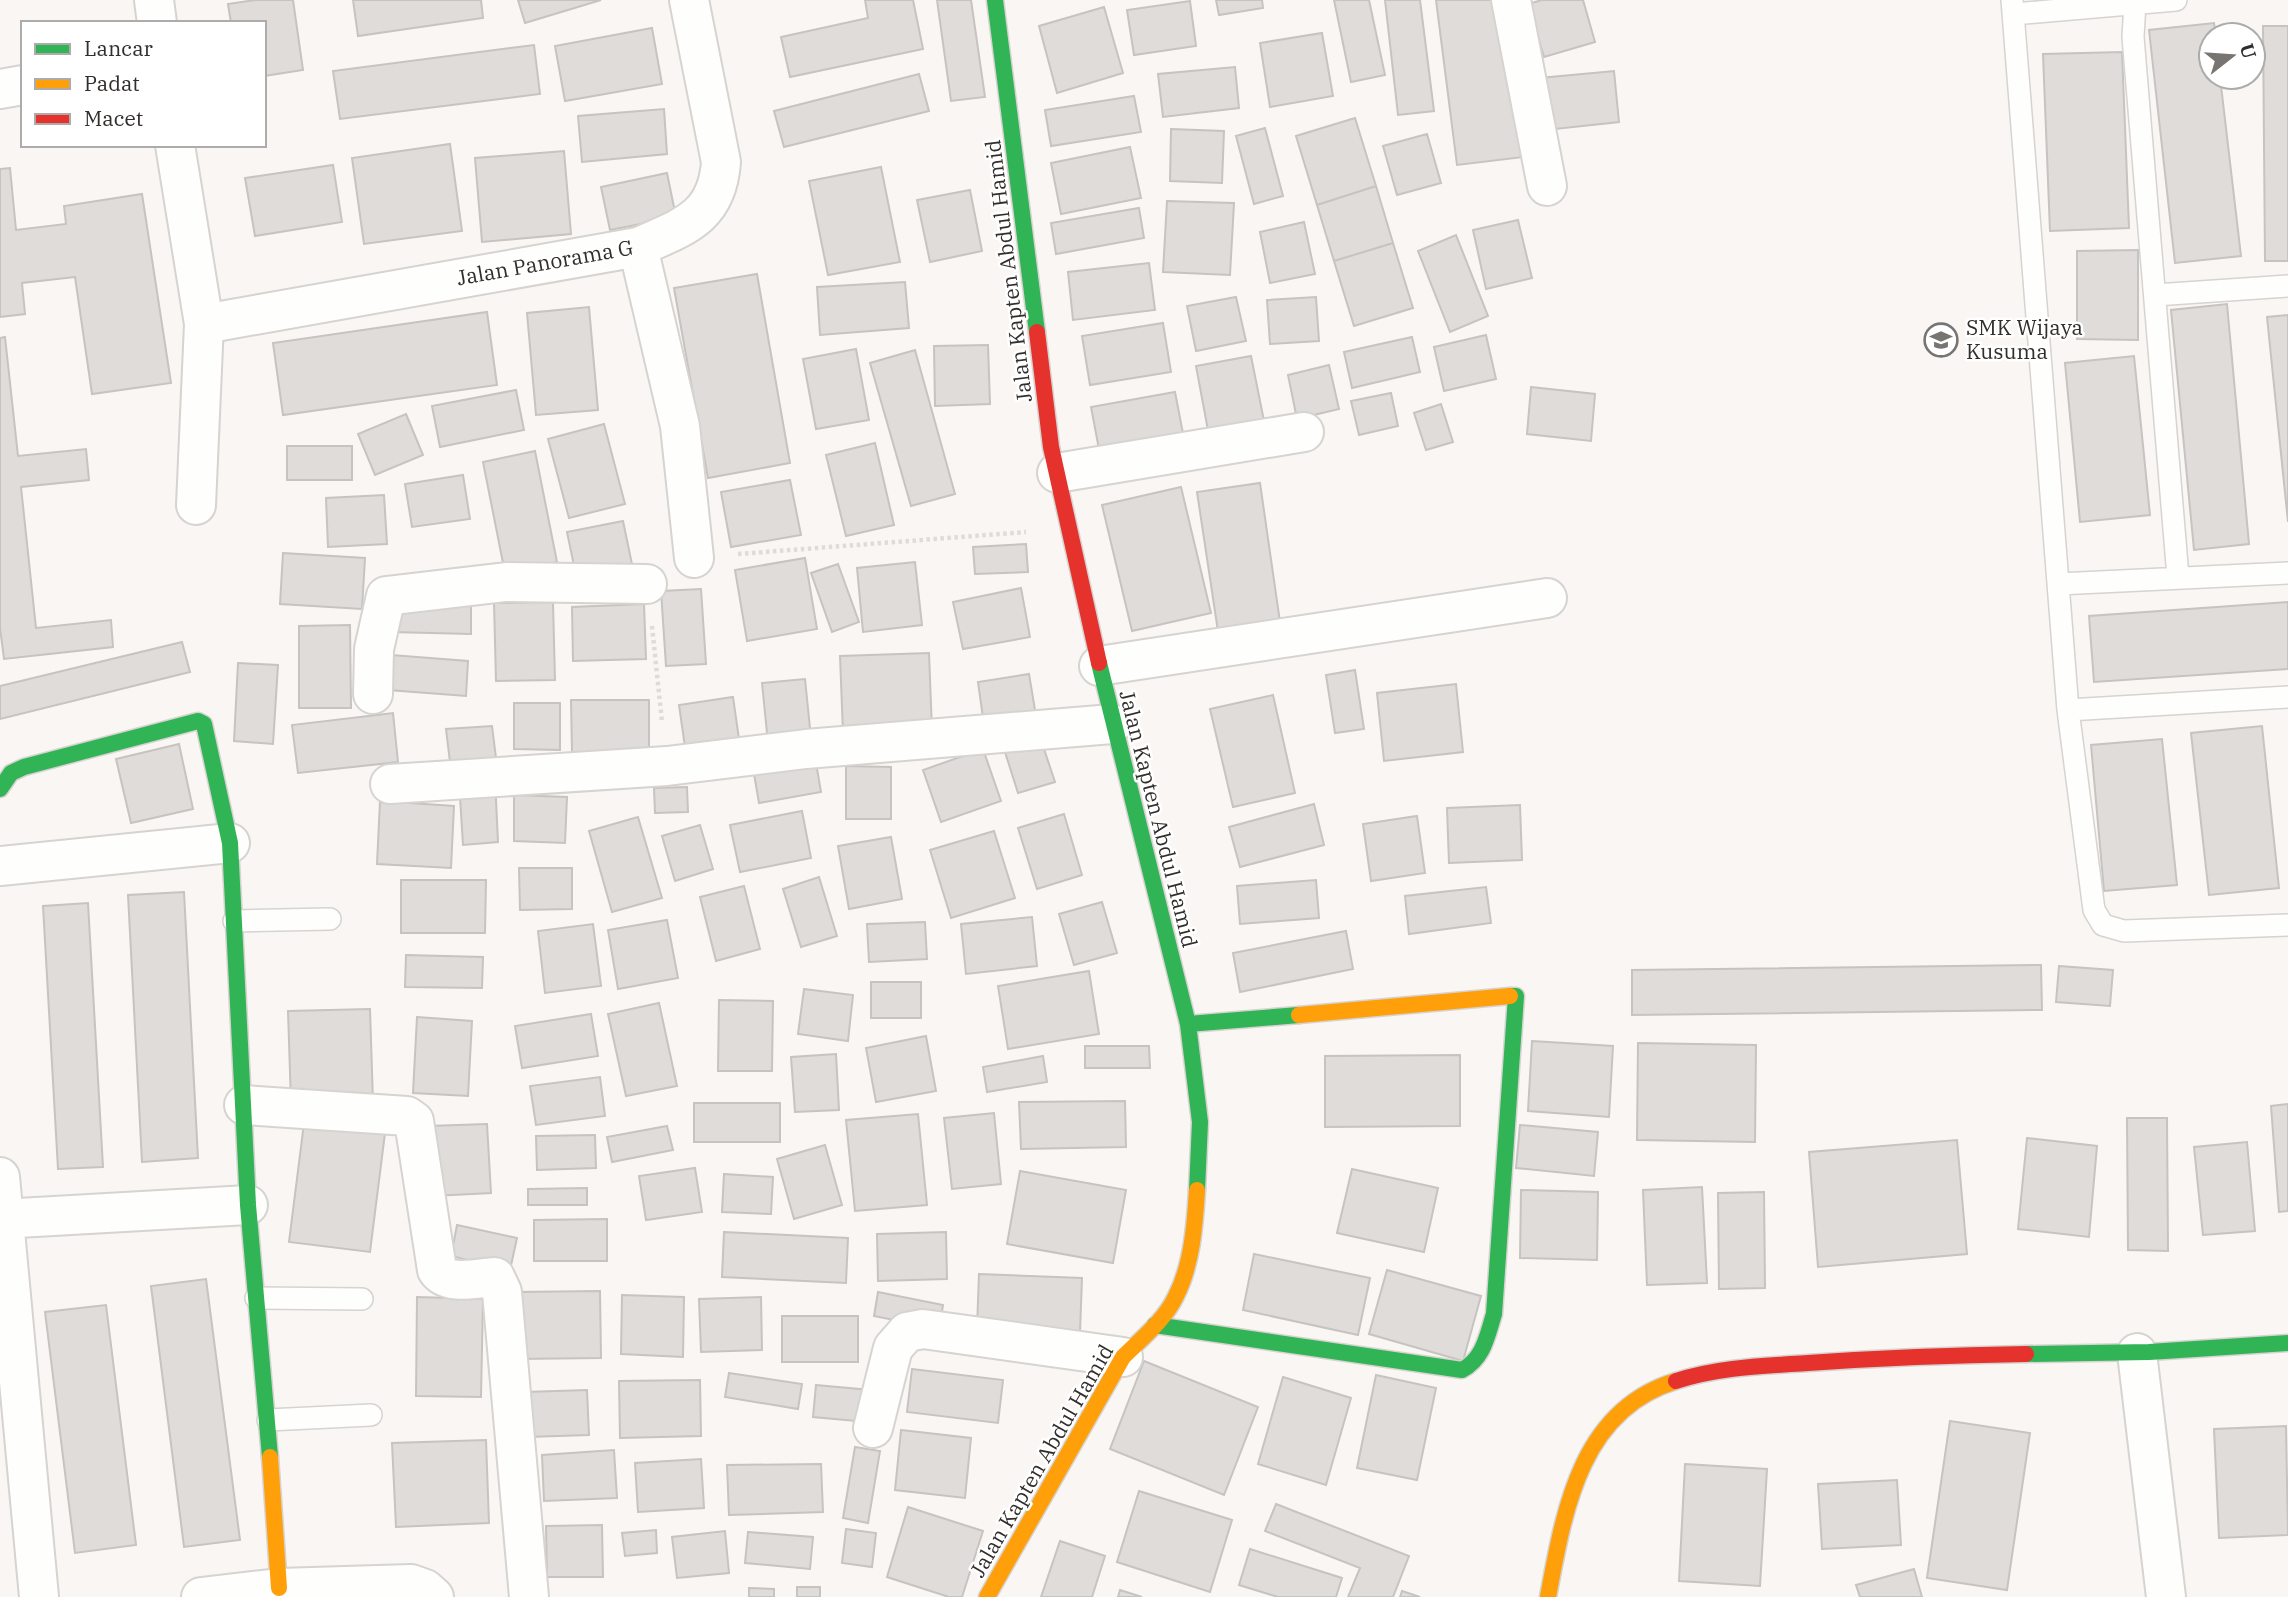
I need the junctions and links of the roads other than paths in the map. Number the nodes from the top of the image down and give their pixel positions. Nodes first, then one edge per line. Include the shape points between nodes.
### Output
1 (155, 0) edge
2 (689, 0) edge
3 (995, 0) edge
4 (1511, 0) edge
5 (2176, 0) edge
6 (2135, 3) junction
7 (2013, 7) edge
8 (157, 21) edge
9 (21, 85) edge
10 (0, 89) edge
11 (175, 147) edge
12 (1547, 186) dead end
13 (638, 247) junction
14 (2288, 286) edge
15 (2155, 295) junction
16 (204, 324) junction
17 (1304, 432) dead end
18 (1057, 473) junction
19 (196, 505) dead end
20 (694, 558) road end
21 (2288, 573) edge
22 (2178, 577) junction
23 (647, 584) road end
24 (2058, 584) junction
25 (1547, 598) dead end
26 (1099, 666) junction
27 (373, 694) dead end
28 (2288, 697) edge
29 (2068, 710) junction
30 (1112, 724) junction
31 (390, 784) dead end
32 (0, 789) edge
33 (230, 843) junction
34 (0, 866) edge
35 (330, 919) dead end
36 (234, 922) junction
37 (2288, 925) edge
38 (1188, 1024) junction
39 (244, 1105) junction
40 (0, 1177) edge
41 (248, 1205) junction
42 (1, 1219) edge
43 (256, 1298) junction
44 (362, 1299) dead end
45 (1155, 1325) junction
46 (2288, 1343) edge
47 (2137, 1353) junction
48 (1123, 1357) junction
49 (371, 1415) dead end
50 (268, 1420) junction
51 (873, 1428) dead end
52 (279, 1588) junction
53 (39, 1597) edge
54 (201, 1597) edge
55 (434, 1597) edge
56 (529, 1597) edge
57 (987, 1597) edge
58 (1548, 1597) edge
59 (2166, 1597) edge

1 - 8 street
2 - 13 street, Jalan Panorama G via 720,152 720,179 700,216
3 - 18 street, Jalan Kapten Abdul Hamid
4 - 12 street
5 - 6 lane
6 - 7 lane
6 - 15 lane via 2133,37
7 - 24 lane
9 - 10 street
11 - 16 street
13 - 16 street, Jalan Panorama G
13 - 20 street via 680,426
14 - 15 lane
15 - 22 lane
16 - 19 street
17 - 18 street
18 - 26 street, Jalan Kapten Abdul Hamid
21 - 22 lane
22 - 24 lane
23 - 27 street via 506,582 386,596 374,649
24 - 29 lane
25 - 26 street
26 - 30 street, Jalan Kapten Abdul Hamid
28 - 29 lane
29 - 37 lane via 2094,910 2100,922 2124,931
30 - 31 street via 806,749 667,766
30 - 38 street, Jalan Kapten Abdul Hamid
32 - 33 street via 11,773 24,767 198,721 208,734
33 - 34 street
33 - 36 street
35 - 36 lane
36 - 39 street
38 - 45 street, Jalan Kapten Abdul Hamid via 1200,1122 1197,1194 1188,1262 1176,1297
38 - 45 street via 1516,996 1494,1314 1481,1355 1462,1370
39 - 41 street
39 - 56 street via 407,1116 414,1121 437,1270 450,1279 495,1277 502,1292
40 - 42 street
41 - 42 street
41 - 43 street
42 - 53 street
43 - 44 lane
43 - 50 street
45 - 48 street, Jalan Kapten Abdul Hamid
46 - 47 street
47 - 58 street via 1882,1357 1740,1368 1692,1377 1642,1394 1602,1430 1567,1496
47 - 59 street
48 - 51 street via 923,1329 907,1332 893,1348
48 - 57 street, Jalan Kapten Abdul Hamid
49 - 50 lane
50 - 52 street
52 - 54 street
52 - 55 street via 411,1584

